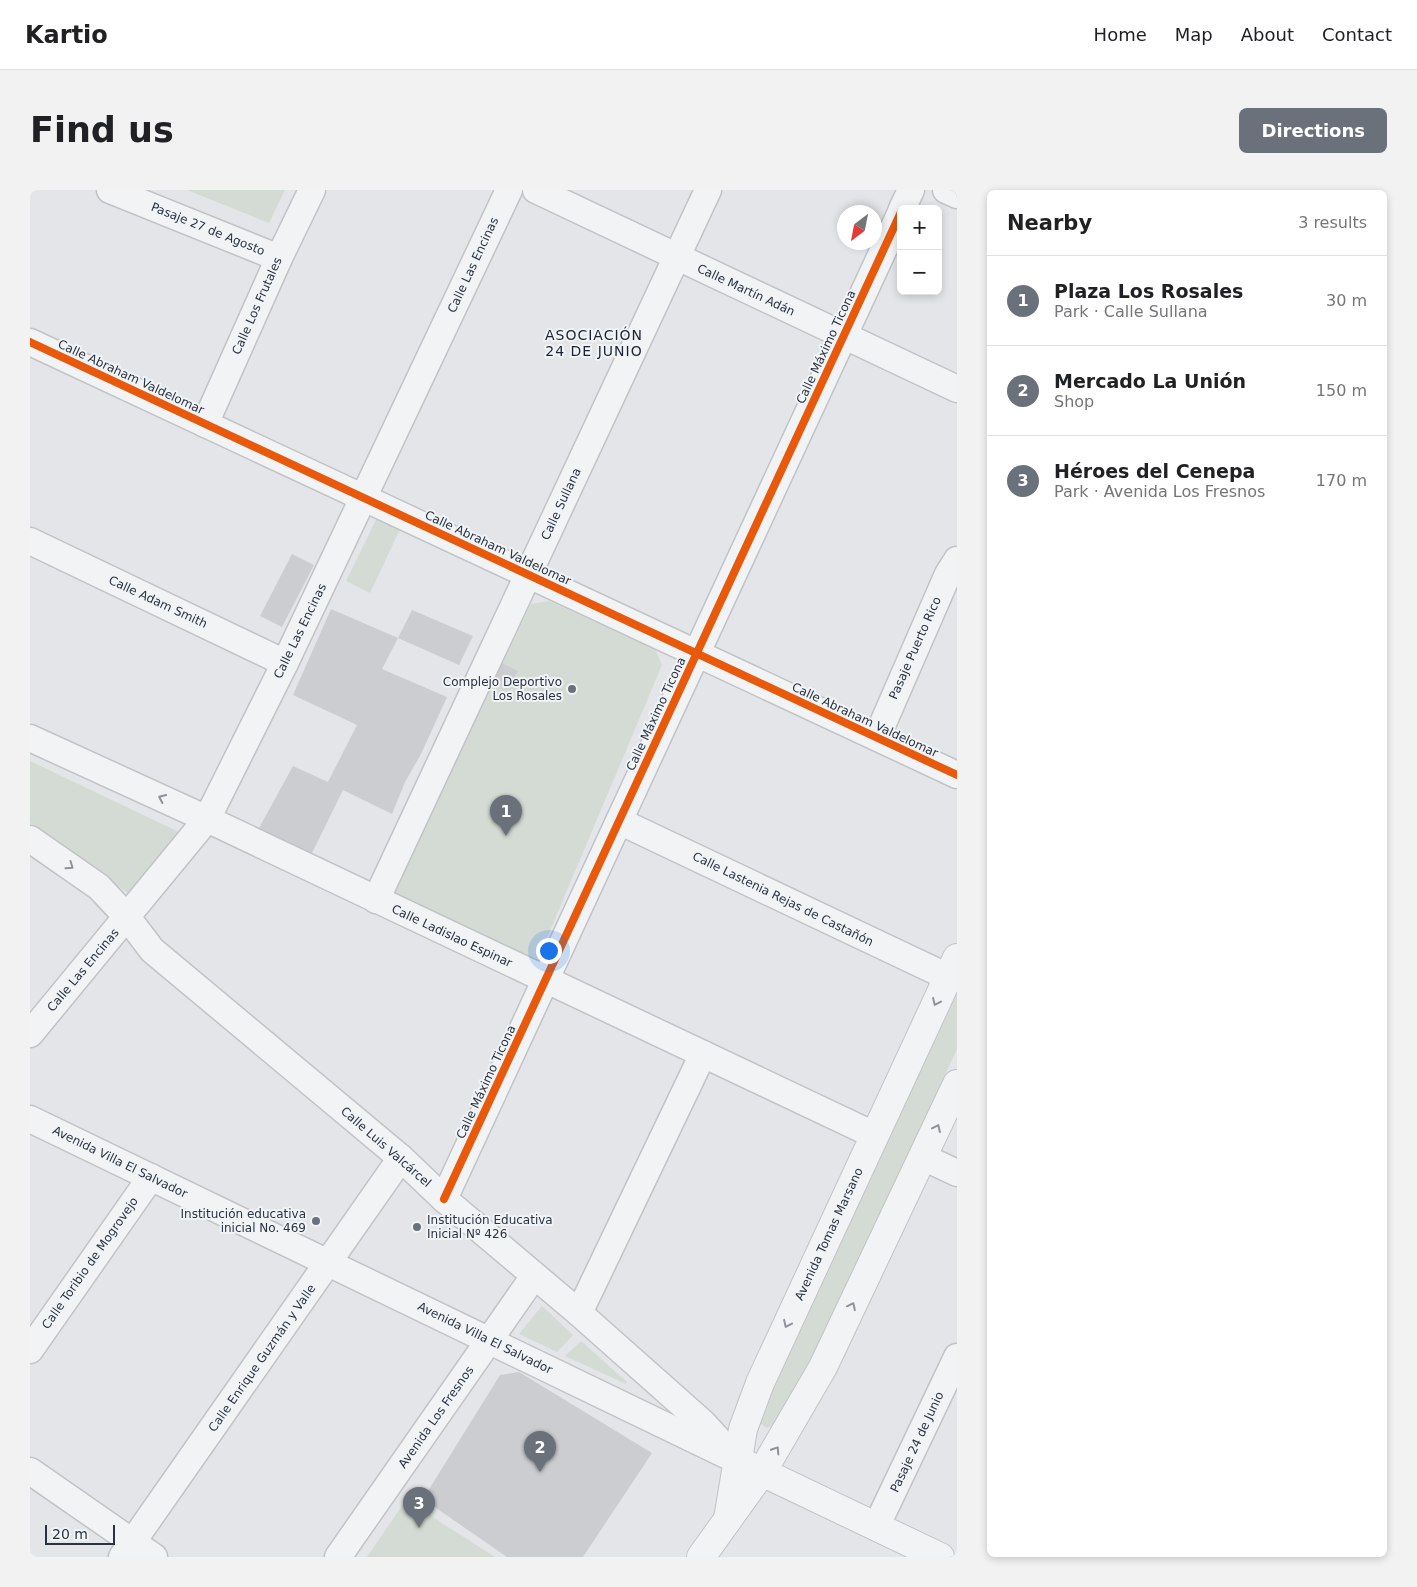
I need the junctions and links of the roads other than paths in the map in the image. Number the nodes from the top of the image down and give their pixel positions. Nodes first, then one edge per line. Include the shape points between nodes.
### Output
1 (110, 190) edge
2 (312, 190) edge
3 (509, 190) edge
4 (536, 190) edge
5 (708, 190) edge
6 (911, 190) edge
7 (946, 190) edge
8 (957, 195) edge
9 (904, 205) edge
10 (897, 219) edge
11 (677, 257) junction
12 (279, 258) junction
13 (844, 335) junction
14 (30, 342) edge
15 (957, 389) edge
16 (205, 424) junction
17 (363, 498) junction
18 (30, 542) edge
19 (957, 560) edge
20 (528, 575) junction
21 (696, 653) junction
22 (285, 663) junction
23 (876, 737) junction
24 (30, 738) edge
25 (957, 775) edge
26 (207, 819) junction
27 (619, 820) junction
28 (30, 839) edge
29 (376, 900) junction
30 (127, 917) junction
31 (952, 968) edge
32 (546, 979) junction
33 (30, 1034) edge
34 (702, 1054) junction
35 (957, 1084) edge
36 (30, 1119) edge
37 (874, 1135) junction
38 (923, 1156) junction
39 (401, 1158) junction
40 (957, 1173) edge
41 (151, 1177) junction
42 (444, 1199) junction
43 (329, 1263) junction
44 (534, 1276) junction
45 (580, 1313) junction
46 (490, 1341) junction
47 (30, 1350) edge
48 (957, 1357) edge
49 (750, 1467) junction
50 (30, 1470) edge
51 (876, 1527) junction
52 (127, 1550) edge
53 (932, 1555) edge
54 (154, 1557) edge
55 (338, 1557) edge
56 (701, 1557) edge

1 - 12 street, Pasaje 27 de Agosto
2 - 12 street, Calle Los Frutales
3 - 17 street, Calle Las Encinas
4 - 11 street, Calle Martín Adán
5 - 11 street, Calle Sullana
6 - 9 street, Calle Máximo Ticona
7 - 8 street
10 - 13 street, Calle Máximo Ticona
11 - 13 street, Calle Martín Adán
11 - 20 street, Calle Sullana
12 - 16 street, Calle Los Frutales
13 - 15 street, Calle Martín Adán
13 - 21 street, Calle Máximo Ticona
14 - 16 street, Calle Abraham Valdelomar
16 - 17 street, Calle Abraham Valdelomar
17 - 20 street, Calle Abraham Valdelomar
17 - 22 street, Calle Las Encinas
18 - 22 street, Calle Adam Smith
19 - 23 street, Pasaje Puerto Rico
20 - 21 street, Calle Abraham Valdelomar
20 - 29 street, Calle Sullana
21 - 23 street, Calle Abraham Valdelomar
21 - 27 street, Calle Máximo Ticona
22 - 26 street, Calle Las Encinas
23 - 25 street, Calle Abraham Valdelomar
26 -> 24 street, Calle Ladislao Espinar
26 - 29 street, Calle Ladislao Espinar
26 - 30 street, Calle Las Encinas
27 - 31 street, Calle Lastenia Rejas de Castañón
27 - 32 street, Calle Máximo Ticona
28 -> 30 street, Calle Luis Valcárcel via 99,887
29 - 32 street, Calle Ladislao Espinar
30 - 33 street, Calle Las Encinas
30 - 39 street, Calle Luis Valcárcel via 152,950
31 -> 37 street, Avenida Tomas Marsano
32 - 34 street, Calle Ladislao Espinar
32 - 42 street, Calle Máximo Ticona
34 - 37 street, Calle Ladislao Espinar
34 - 45 street
38 -> 35 street, Avenida Tomas Marsano
36 - 41 street, Avenida Villa El Salvador
37 -> 49 street, Avenida Tomas Marsano via 764,1374 743,1429
38 - 40 street
49 -> 38 street, Avenida Tomas Marsano via 823,1367
39 - 42 street, Calle Luis Valcárcel
39 - 43 street, Calle Enrique Guzmán y Valle
41 - 43 street, Avenida Villa El Salvador
41 - 47 street, Calle Toribio de Mogrovejo
42 - 44 street, Calle Luis Valcárcel
43 - 46 street, Avenida Villa El Salvador
43 - 52 street, Calle Enrique Guzmán y Valle
44 - 45 street, Calle Luis Valcárcel
44 - 46 street, Avenida Los Fresnos
45 - 49 street, Calle Luis Valcárcel
46 - 49 street, Avenida Villa El Salvador
46 - 55 street, Avenida Los Fresnos
48 - 51 street, Pasaje 24 de Junio
49 - 51 street, Avenida Villa El Salvador
49 - 56 street, Avenida Tomas Marsano via 728,1518
50 - 52 street
51 - 53 street, Avenida Villa El Salvador
52 - 54 street

